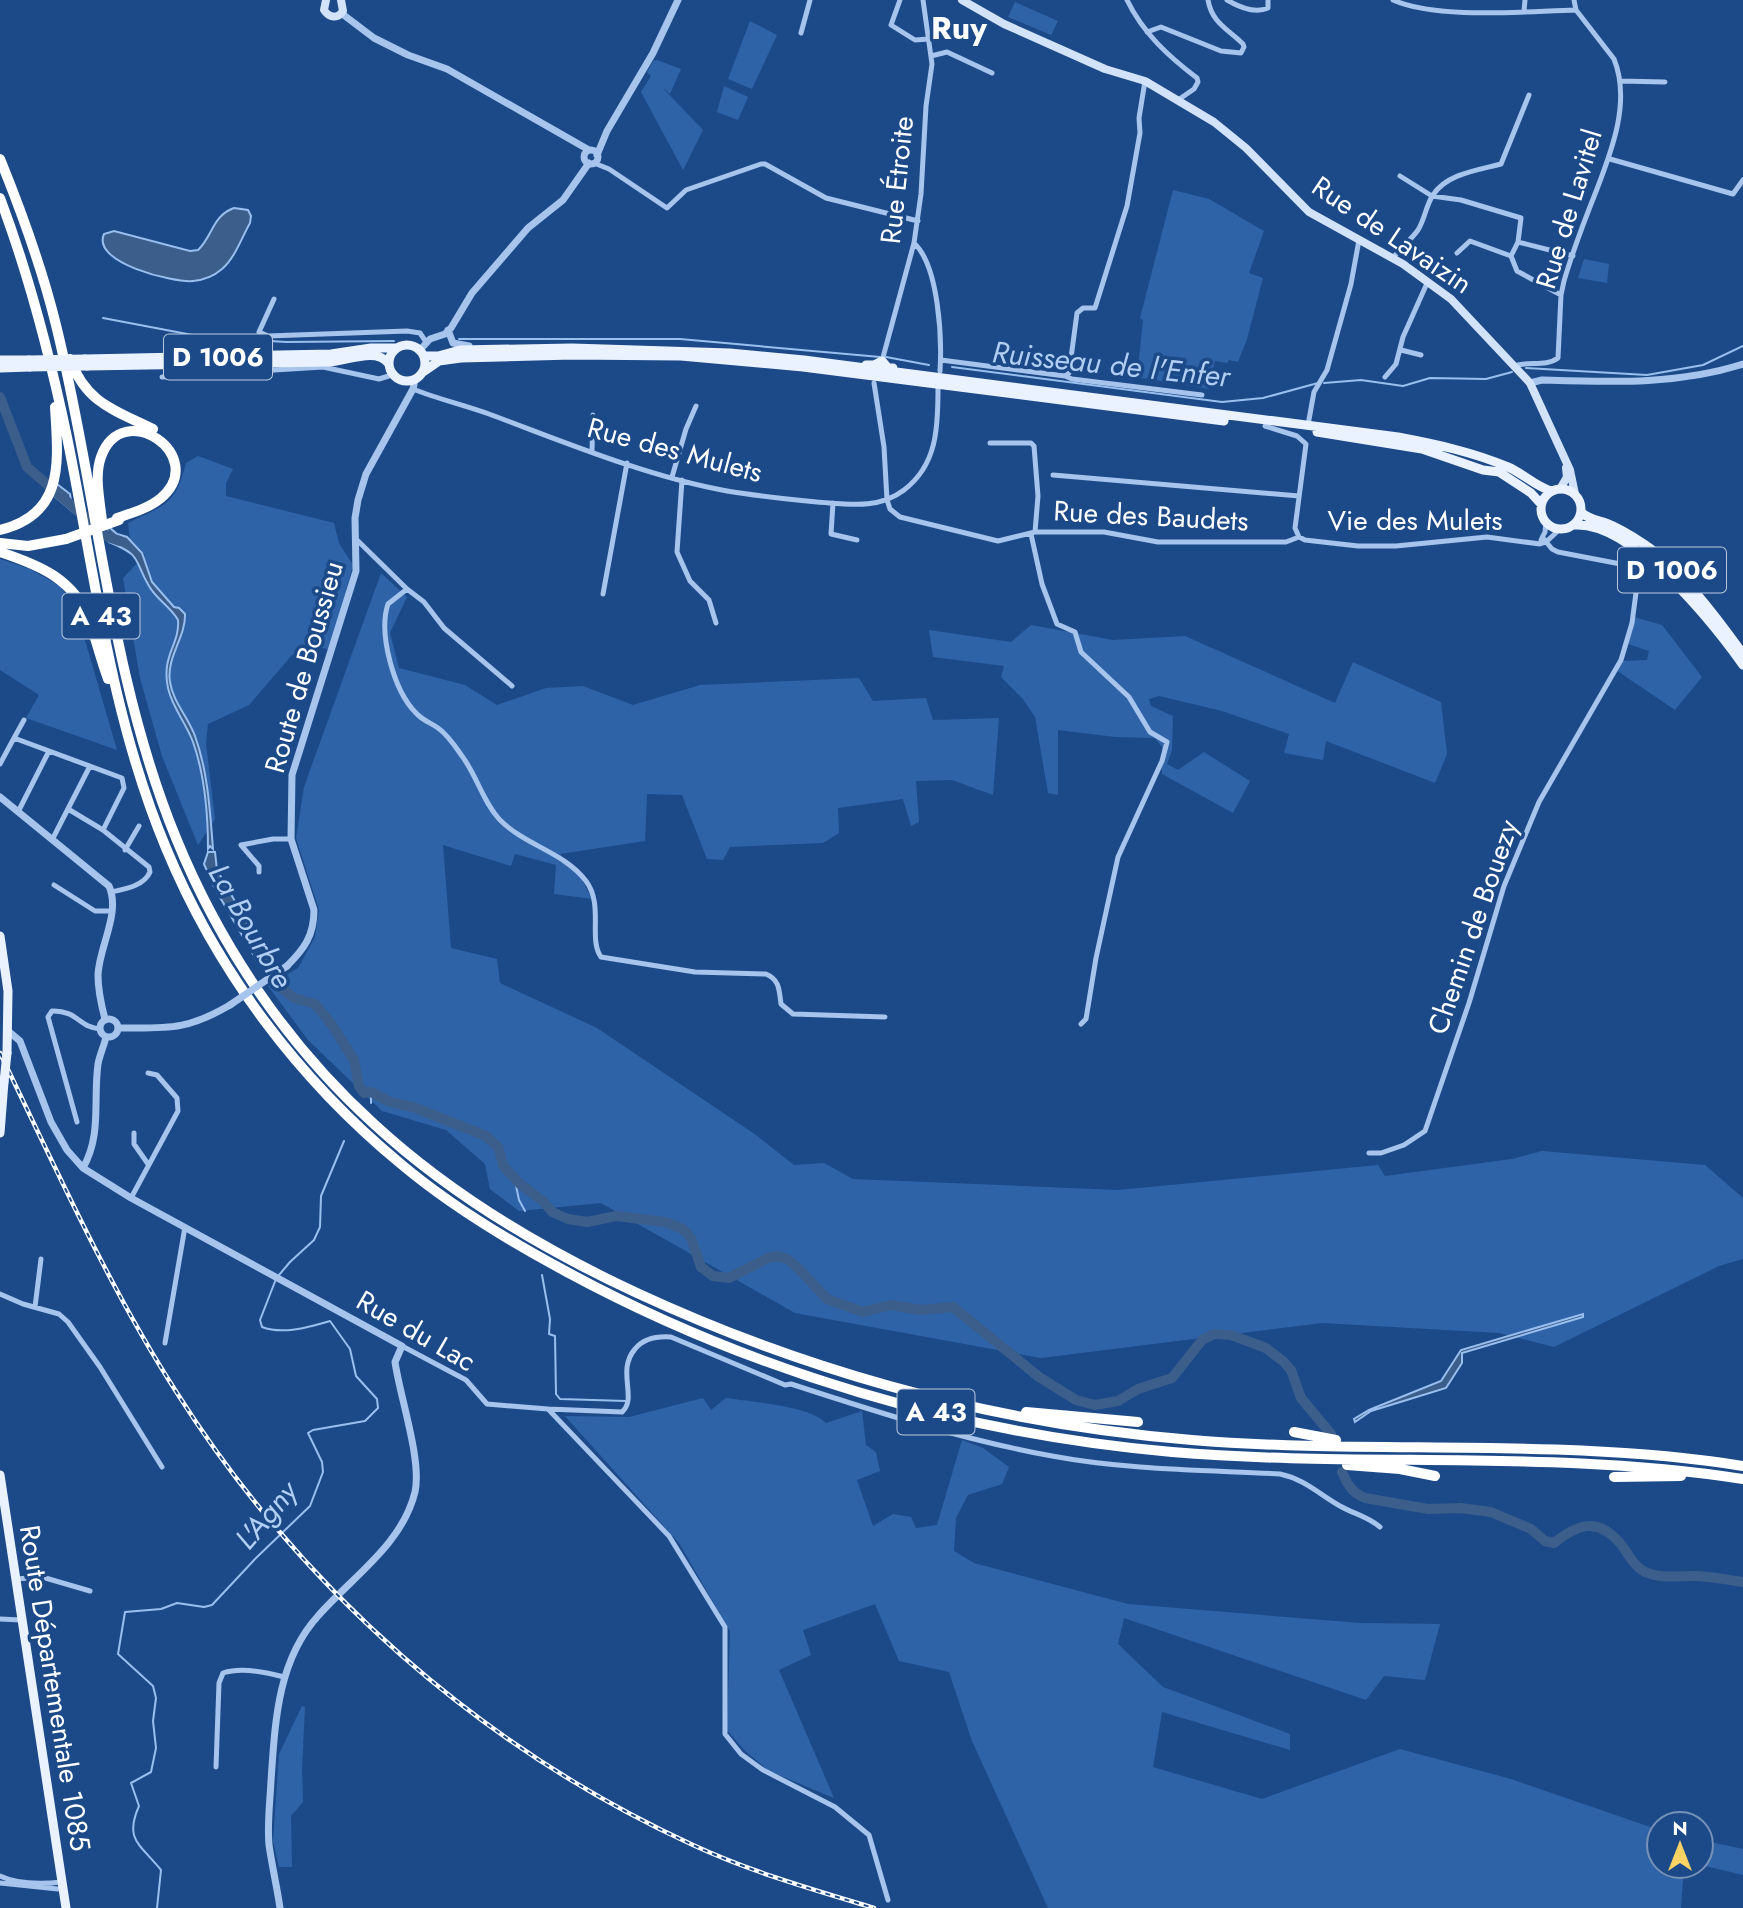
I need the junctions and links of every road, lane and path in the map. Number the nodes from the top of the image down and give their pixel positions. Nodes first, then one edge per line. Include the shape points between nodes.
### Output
1 (326, 0) edge
2 (341, 0) edge
3 (678, 0) edge
4 (810, 0) edge
5 (900, 0) edge
6 (923, 0) edge
7 (962, 0) edge
8 (1127, 0) edge
9 (1208, 0) edge
10 (1227, 0) edge
11 (1268, 0) edge
12 (1393, 0) edge
13 (1525, 0) edge
14 (1574, 0) edge
15 (1576, 10) junction
16 (1524, 11) junction
17 (341, 13) junction
18 (1147, 32) junction
19 (801, 33) dead end
20 (929, 39) junction
21 (931, 56) junction
22 (992, 73) dead end
23 (1145, 81) junction
24 (1620, 81) junction
25 (1665, 82) dead end
26 (1529, 95) dead end
27 (1178, 100) junction
28 (591, 156) junction
29 (0, 159) edge
30 (1610, 159) junction
31 (1401, 176) dead end
32 (1743, 180) edge
33 (1432, 196) junction
34 (0, 198) edge
35 (918, 221) junction
36 (1359, 240) junction
37 (1518, 242) junction
38 (914, 243) junction
39 (1457, 253) dead end
40 (1511, 256) junction
41 (1573, 256) junction
42 (1393, 258) junction
43 (1428, 281) junction
44 (1561, 295) junction
45 (274, 299) dead end
46 (57, 327) junction
47 (448, 330) junction
48 (426, 342) junction
49 (396, 348) junction
50 (501, 348) junction
51 (1401, 350) junction
52 (422, 353) junction
53 (1421, 355) dead end
54 (883, 357) junction
55 (0, 360) edge
56 (941, 360) junction
57 (86, 363) junction
58 (388, 363) junction
59 (29, 364) junction
60 (1743, 364) edge
61 (847, 366) junction
62 (1514, 366) junction
63 (0, 368) edge
64 (940, 371) dead end
65 (423, 372) junction
66 (855, 374) junction
67 (392, 375) junction
68 (918, 375) junction
69 (54, 376) junction
70 (1065, 376) junction
71 (162, 377) dead end
72 (1385, 377) dead end
73 (886, 378) junction
74 (874, 383) junction
75 (1530, 383) junction
76 (414, 384) junction
77 (938, 389) dead end
78 (1202, 396) dead end
79 (696, 405) dead end
80 (593, 415) dead end
81 (1308, 425) junction
82 (1265, 426) junction
83 (1551, 429) junction
84 (990, 443) dead end
85 (592, 451) junction
86 (627, 463) junction
87 (1053, 475) dead end
88 (672, 477) junction
89 (682, 480) junction
90 (1555, 490) junction
91 (1575, 494) junction
92 (1299, 496) junction
93 (887, 500) junction
94 (833, 503) junction
95 (1541, 504) junction
96 (1581, 512) junction
97 (98, 514) junction
98 (118, 519) junction
99 (1546, 522) junction
100 (1574, 525) junction
101 (1560, 529) junction
102 (0, 530) edge
103 (1033, 533) junction
104 (1299, 537) junction
105 (355, 538) junction
106 (858, 540) dead end
107 (1544, 540) junction
108 (0, 542) edge
109 (0, 552) edge
110 (1639, 570) joint
111 (407, 589) junction
112 (603, 594) dead end
113 (716, 623) dead end
114 (1743, 654) edge
115 (1743, 665) edge
116 (512, 687) dead end
117 (121, 711) junction
118 (24, 720) dead end
119 (14, 738) junction
120 (49, 751) junction
121 (0, 764) edge
122 (90, 766) junction
123 (0, 797) edge
124 (68, 809) junction
125 (18, 811) junction
126 (139, 826) dead end
127 (103, 830) junction
128 (291, 839) junction
129 (52, 840) junction
130 (125, 850) junction
131 (260, 872) dead end
132 (54, 885) dead end
133 (111, 892) junction
134 (112, 911) junction
135 (0, 936) edge
136 (885, 1017) dead end
137 (105, 1020) junction
138 (1081, 1024) dead end
139 (118, 1028) junction
140 (100, 1029) junction
141 (8, 1031) junction
142 (106, 1037) junction
143 (7, 1051) junction
144 (27, 1062) junction
145 (148, 1073) dead end
146 (77, 1122) dead end
147 (0, 1133) edge
148 (134, 1133) dead end
149 (1369, 1153) dead end
150 (148, 1164) junction
151 (83, 1168) junction
152 (131, 1198) junction
153 (185, 1227) junction
154 (41, 1259) dead end
155 (0, 1294) edge
156 (35, 1307) junction
157 (165, 1343) dead end
158 (402, 1346) junction
159 (935, 1399) junction
160 (548, 1409) junction
161 (1138, 1422) dead end
162 (1294, 1432) dead end
163 (1471, 1446) junction
164 (1228, 1456) junction
165 (1743, 1466) edge
166 (162, 1467) dead end
167 (0, 1475) edge
168 (1434, 1476) dead end
169 (1614, 1478) dead end
170 (1743, 1480) edge
171 (1380, 1527) dead end
172 (4, 1530) edge
173 (16, 1579) junction
174 (90, 1591) dead end
175 (0, 1619) edge
176 (22, 1620) junction
177 (284, 1677) junction
178 (216, 1767) dead end
179 (0, 1876) edge
180 (0, 1883) edge
181 (62, 1884) junction
182 (888, 1900) dead end
183 (66, 1908) edge
184 (280, 1908) edge

1 - 17 main road via 328,15
2 - 17 main road
3 - 28 street via 653,53
4 - 19 street
5 - 20 street via 891,25 915,40
6 - 20 street, Rue Étroite
7 - 23 main road, Rue de Lavaizin via 1105,69
8 - 18 street
9 - 18 street via 1218,23 1243,44 1241,53 1222,51 1161,27
10 - 11 street via 1263,10 1268,8
12 - 16 street via 1459,11
13 - 16 street
14 - 15 street, Rue de Lavitel
15 - 16 street
15 - 24 street, Rue de Lavitel via 1614,59
17 - 28 street via 382,42 447,69
18 - 27 street via 1165,54 1197,78 1194,89
20 - 21 street, Rue Étroite
21 - 22 street via 947,52
21 - 35 street, Rue Étroite
23 - 27 main road, Rue de Lavaizin
23 - 70 street via 1122,225 1096,308 1077,313
24 - 25 street
24 - 30 street, Rue de Lavitel
26 - 33 street via 1500,164 1446,181
27 - 36 main road, Rue de Lavaizin via 1246,148 1309,212
28 - 35 street via 667,208 686,190 765,164 826,198
28 - 47 street via 563,200 528,228 472,293
29 - 46 highway
30 - 32 street via 1733,194
30 - 41 street, Rue de Lavitel
31 - 33 street
33 - 37 street via 1521,218
33 - 42 street via 1416,233
34 - 69 highway, A 43
35 - 38 street, Rue Étroite
36 - 42 main road, Rue de Lavaizin
36 - 81 street via 1351,284 1326,370 1314,392
37 - 40 street
37 - 41 street
38 - 54 street, Rue Étroite
38 - 56 street via 922,253 937,302
39 - 40 street via 1471,240
40 - 44 street via 1517,271
41 - 44 street, Rue de Lavitel
42 - 43 main road, Rue de Lavaizin
43 - 51 street
43 - 62 main road, Rue de Lavaizin via 1461,308
44 - 62 street, Rue de Lavitel via 1558,358
45 - 48 street via 259,332 268,336 407,331 420,333
46 - 97 highway
46 - 98 highway via 74,370 90,394 165,438 178,459 178,481 166,498 152,508
47 - 48 street
47 - 50 street via 453,343
48 - 52 street
49 - 52 main road via 407,345
49 - 57 main road, D 1006
49 - 58 main road
50 - 52 main road via 438,356
50 - 61 main road via 682,350
51 - 53 street
51 - 72 street
52 - 65 main road
54 - 61 main road via 874,365
54 - 68 main road via 888,368
55 - 59 main road, D 1006
56 - 64 street
56 - 70 street
57 - 58 main road, D 1006 via 329,362 372,354
57 - 59 main road, D 1006, bridge
58 - 67 main road
59 - 63 main road, D 1006
60 - 75 street via 1685,379
61 - 68 main road
62 - 75 main road, Rue de Lavaizin
65 - 66 main road via 439,361 461,358 634,354 741,360
65 - 76 main road
66 - 73 main road
66 - 74 street
67 - 71 street via 379,379 323,367
67 - 76 main road
68 - 81 main road
69 - 102 highway via 55,481 49,496 31,516
69 - 117 highway, A 43
70 - 78 street
73 - 74 street
73 - 82 main road
74 - 93 street
75 - 83 main road, Rue de Lavaizin
76 - 85 street, Rue des Mulets
76 - 105 street, Route de Boussieu via 366,474
77 - 93 street, Rue des Mulets via 937,433 929,460 914,481
79 - 88 street
80 - 85 street
81 - 90 main road via 1453,449
82 - 92 street via 1297,436 1306,444
82 - 95 main road via 1422,449 1499,472
83 - 90 main road, Rue de Lavaizin via 1567,474
83 - 91 main road, Rue de Lavaizin via 1573,476
84 - 103 street via 1034,446 1038,496
85 - 86 street, Rue des Mulets
86 - 88 street, Rue des Mulets
86 - 112 street
87 - 92 street
88 - 89 street, Rue des Mulets
89 - 94 street, Rue des Mulets via 725,491
89 - 113 street via 677,552 690,581 709,600
90 - 91 main road
90 - 95 main road
91 - 96 main road
92 - 104 street via 1295,528
93 - 94 street, Rue des Mulets via 860,506
93 - 103 street, Rue des Baudets via 900,517 990,540
94 - 106 street via 831,534
95 - 99 main road
96 - 100 main road
96 - 114 main road, D 1006 via 1654,552 1698,596
97 - 98 highway via 98,472 106,446 116,437 144,432 165,444 173,456 174,477 163,497
97 - 159 highway, A 43 via 127,677 167,817 226,942 313,1063 410,1156 545,1246 675,1311 768,1348
98 - 108 highway, bridge via 65,538
99 - 101 main road
99 - 107 street, Vie des Mulets
100 - 101 main road
100 - 115 main road, D 1006 via 1608,532 1638,552 1694,601
101 - 107 street
103 - 104 street, Rue des Baudets via 1104,533 1158,542 1286,542
103 - 138 street via 1042,584 1057,624 1075,632 1081,652 1129,697 1150,732 1167,742 1118,857 1086,1018
104 - 107 street, Vie des Mulets via 1358,547 1488,537 1531,543
105 - 111 street
105 - 128 street, Route de Boussieu via 356,571 292,775
107 - 110 street, Vie des Mulets via 1558,552
109 - 117 highway via 54,573 73,590 89,620
110 - 149 street, Chemin de Bouezy via 1632,623 1621,660 1539,802 1504,886 1425,1131 1404,1145
111 - 116 street
111 - 136 street via 385,612 387,654 410,706 439,728 465,759 500,820 573,866 587,882 596,901 601,957 695,972 766,974 779,984 781,1003 793,1014
117 - 164 highway, A 43 via 147,799 183,887 253,1005 344,1113 402,1166 463,1211 627,1303 761,1359 846,1388 1008,1428 1115,1446
118 - 119 street
119 - 120 street
119 - 121 street
120 - 122 street
120 - 125 street
122 - 124 street
122 - 127 street via 122,778 124,788
123 - 125 street
124 - 127 street
124 - 129 street
125 - 129 street
126 - 130 street
127 - 130 street
128 - 131 street via 242,845
128 - 139 street, Route de Boussieu, bridge via 314,910 304,949 287,966 206,1019 187,1026
129 - 133 street
130 - 133 street via 150,872 148,878
132 - 134 street via 95,911
133 - 134 street
134 - 137 street via 98,974
135 - 141 main road
137 - 139 street via 112,1020
137 - 140 street
139 - 142 street
140 - 142 street
140 - 146 street via 86,1027 75,1015 57,1011 48,1017
141 - 143 main road
141 - 144 street, Rue du Lac via 20,1041
142 - 151 street via 99,1063 96,1133
143 - 144 street via 18,1053
143 - 147 main road, bridge
144 - 151 street, Rue du Lac via 51,1122
145 - 150 street via 157,1075 177,1098 178,1111
148 - 150 street via 134,1144
150 - 152 street
151 - 152 street, Rue du Lac
152 - 153 street, Rue du Lac
153 - 157 street
153 - 158 street, Rue du Lac
154 - 156 street
155 - 156 street
156 - 166 street via 59,1314 72,1326
158 - 160 street, Rue du Lac via 466,1380 487,1404
158 - 177 street via 395,1362 418,1473 409,1510 392,1539 310,1624
159 - 161 highway
159 - 163 highway, A 43 via 1056,1424 1191,1440 1306,1446
160 - 171 street, Rue du Lac via 622,1412 629,1398 628,1357 639,1344 657,1336 785,1385 911,1424 1052,1456 1115,1465 1280,1474 1308,1484
160 - 182 street via 669,1536 725,1626 725,1734 741,1754 763,1770 835,1807 869,1835
162 - 163 highway via 1330,1439
163 - 165 highway, A 43 via 1627,1452
164 - 168 highway
164 - 170 highway, A 43 via 1577,1461
167 - 172 main road, Route Départementale 1085
169 - 170 highway
172 - 173 main road, Route Départementale 1085
173 - 174 street via 42,1577
173 - 176 main road, Route Départementale 1085
175 - 176 street
176 - 181 main road, Route Départementale 1085
177 - 178 street via 223,1673
177 - 184 street via 269,1812 269,1843
179 - 181 street
180 - 181 street via 58,1889
181 - 183 main road, Route Départementale 1085

